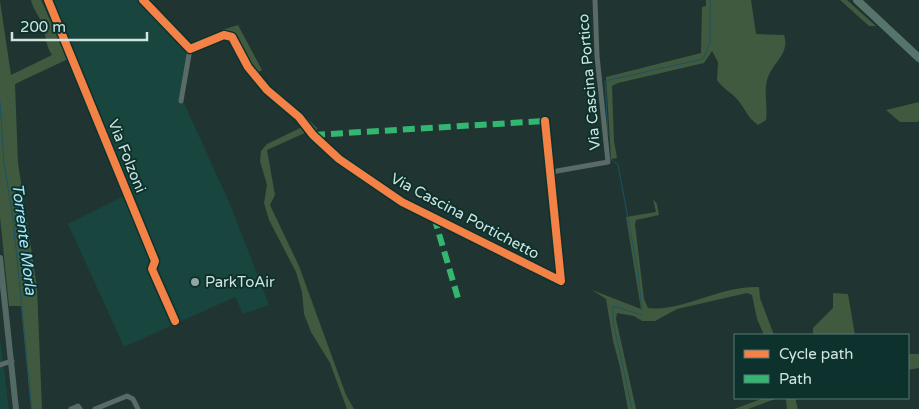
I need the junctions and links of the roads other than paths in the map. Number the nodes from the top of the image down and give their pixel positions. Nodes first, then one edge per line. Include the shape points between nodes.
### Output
1 (48, 0) edge
2 (143, 0) edge
3 (595, 0) edge
4 (857, 0) edge
5 (190, 49) junction
6 (919, 58) edge
7 (181, 101) dead end
8 (545, 121) dead end
9 (550, 174) junction
10 (0, 258) edge
11 (175, 322) dead end
12 (12, 361) junction
13 (0, 365) edge
14 (16, 409) edge
15 (71, 409) edge
16 (80, 409) edge
17 (95, 409) edge
18 (138, 409) edge

1 - 11 street, Via Folzoni via 155,261 152,269
2 - 5 street
3 - 9 street, Via Cascina Portico via 608,162
4 - 6 highway
5 - 7 street
5 - 9 street, Via Cascina Portichetto via 202,42 229,35 248,67 267,90 299,117 339,159 402,202 561,281
8 - 9 street
10 - 12 main road
12 - 13 street
12 - 14 main road
15 - 16 street via 78,406
17 - 18 street via 127,396 133,399

